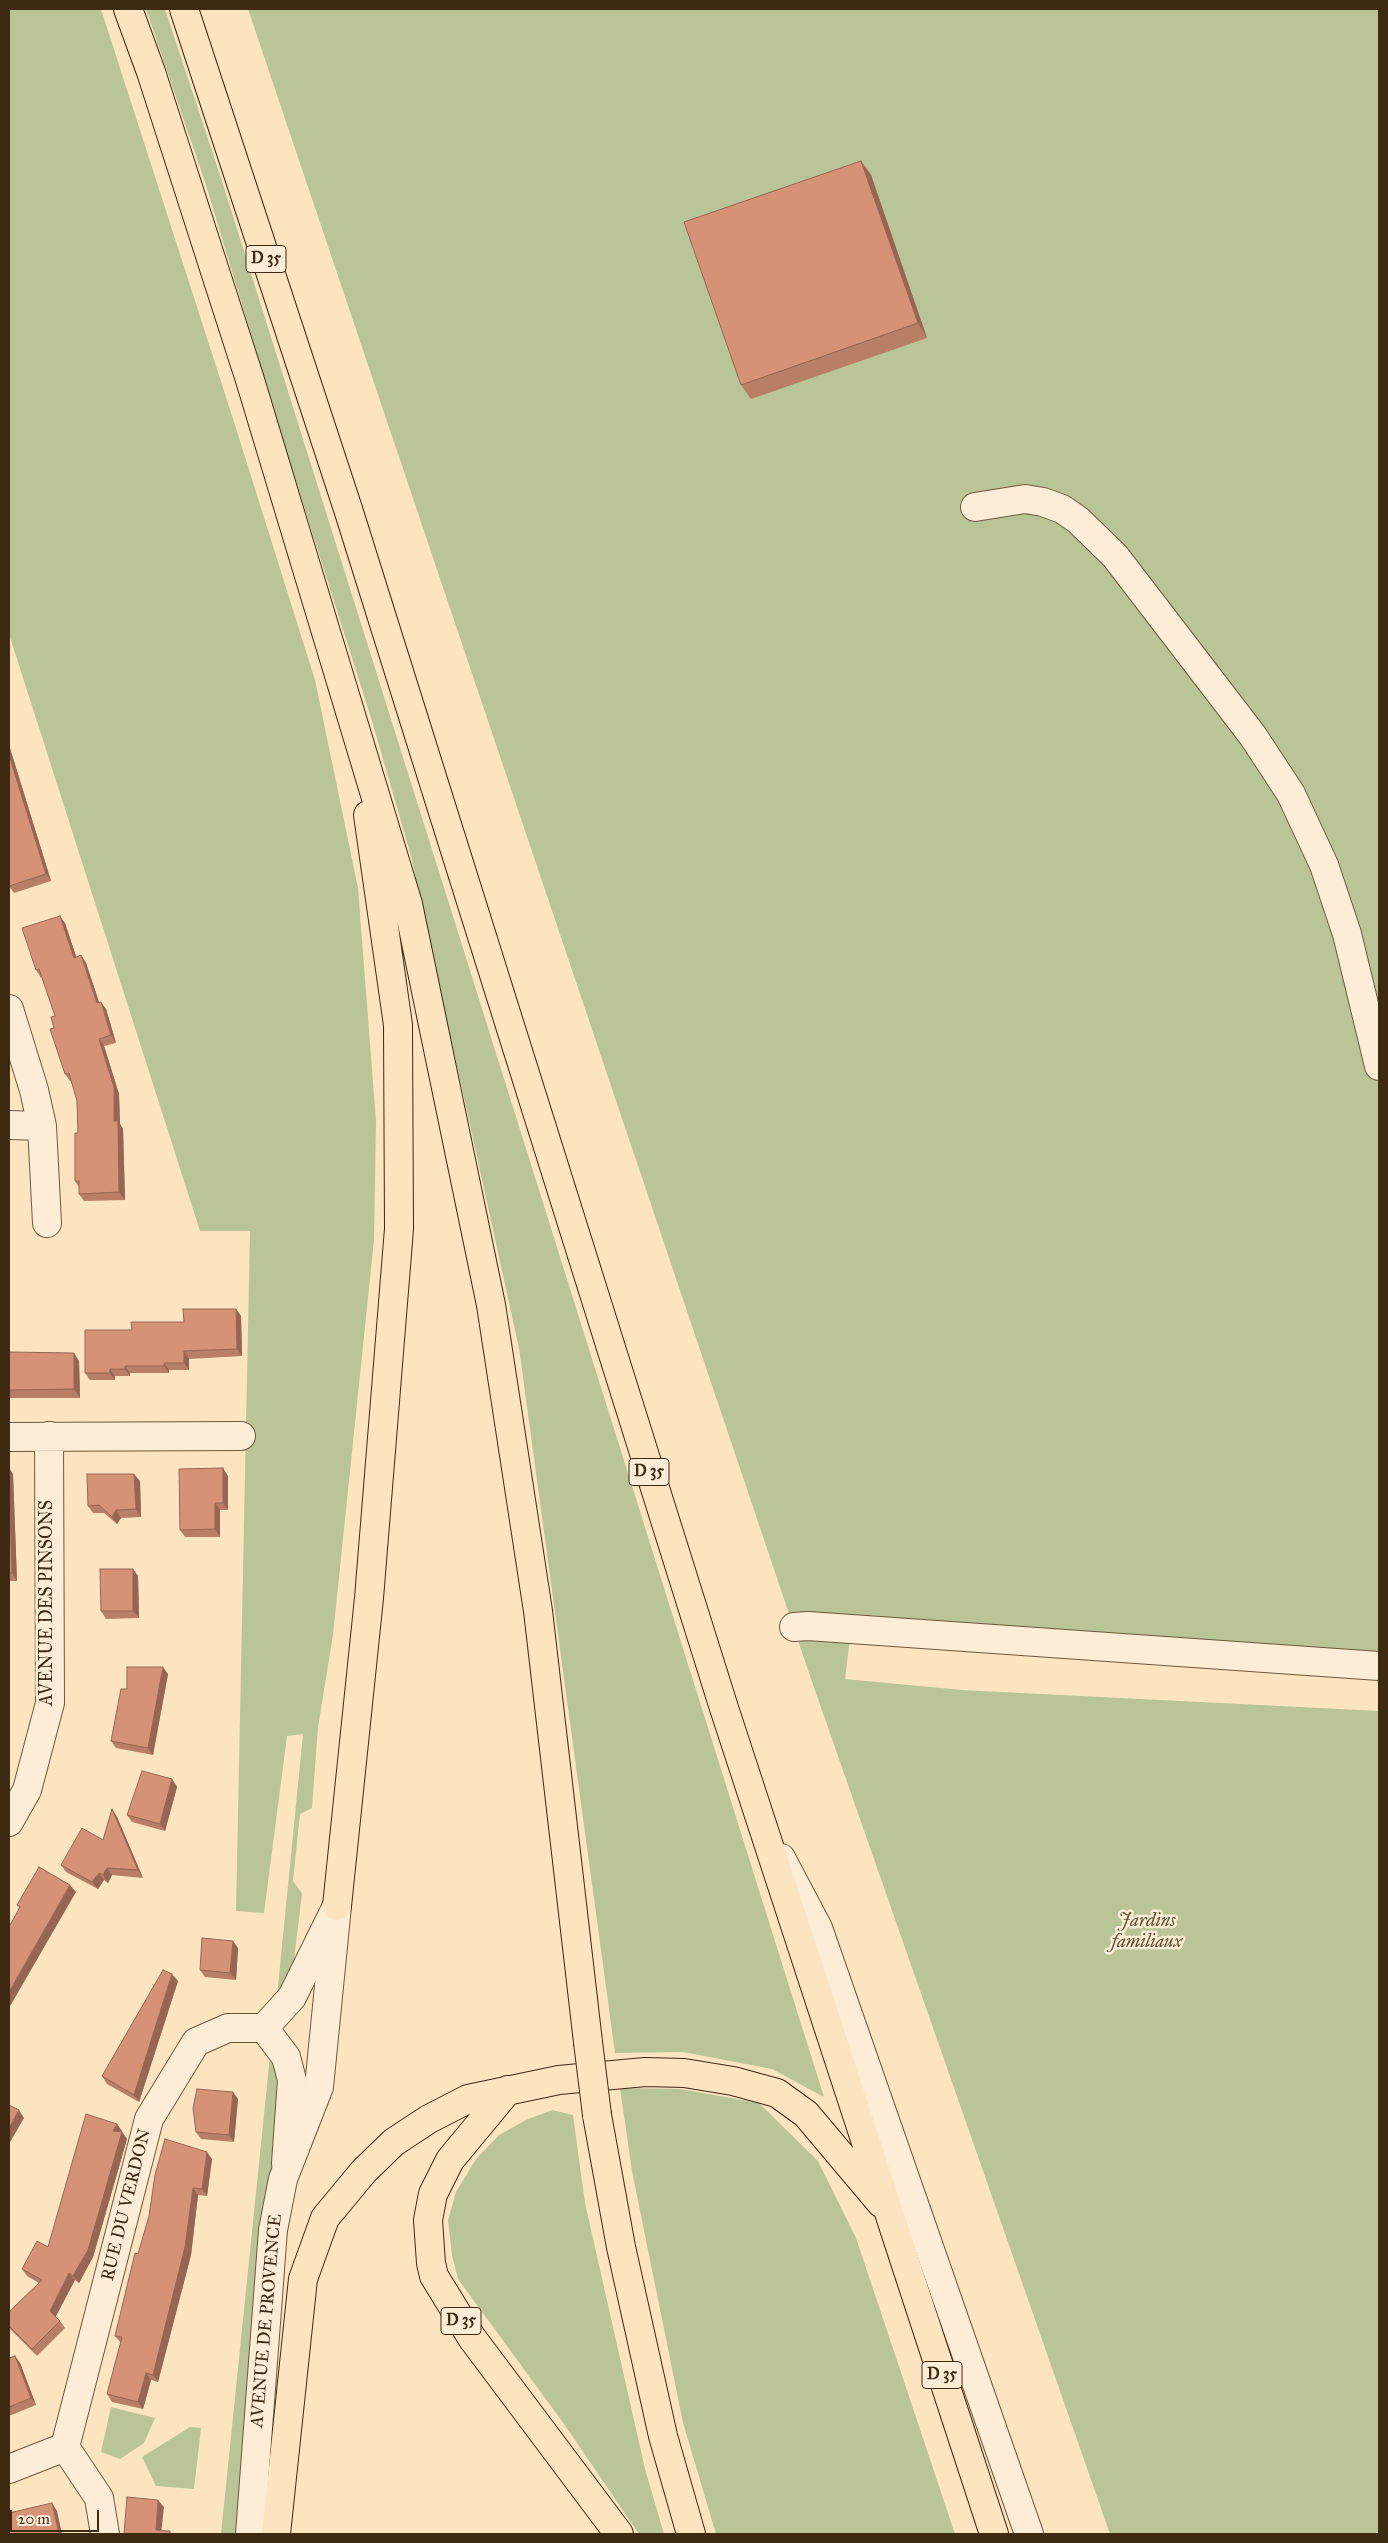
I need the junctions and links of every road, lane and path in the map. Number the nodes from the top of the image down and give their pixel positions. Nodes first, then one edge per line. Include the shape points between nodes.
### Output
1 (128, 9) edge
2 (184, 9) edge
3 (975, 507) dead end
4 (355, 725) junction
5 (9, 1009) edge
6 (1379, 1066) edge
7 (9, 1126) edge
8 (42, 1126) junction
9 (48, 1223) dead end
10 (49, 1436) junction
11 (241, 1436) dead end
12 (9, 1437) edge
13 (794, 1627) dead end
14 (1379, 1666) edge
15 (759, 1819) junction
16 (9, 1822) edge
17 (337, 1906) junction
18 (264, 2028) junction
19 (508, 2090) junction
20 (284, 2179) junction
21 (890, 2215) junction
22 (65, 2447) junction
23 (9, 2469) edge
24 (105, 2534) edge
25 (250, 2534) edge
26 (276, 2534) edge
27 (619, 2534) edge
28 (691, 2534) edge
29 (994, 2534) edge
30 (1029, 2534) edge

1 - 4 main road via 250,380
2 - 15 main road, D 35 via 348,509
3 - 6 street via 1025,499 1062,509 1078,520 1115,556 1252,736 1291,794 1324,865 1347,934
4 - 17 main road via 398,1025 398,1229 369,1598
4 - 28 main road, bridge via 408,904 491,1305 538,1611 597,2115 621,2247 663,2436
5 - 8 street
7 - 8 street
8 - 9 street
10 - 11 street
10 - 12 street
10 - 16 street, AVENUE DES PINSONS via 50,1703 27,1790
13 - 14 street
15 - 21 main road, D 35
15 - 30 street via 818,1928
17 - 18 street via 292,1997
17 - 20 street, AVENUE DE PROVENCE via 319,2087
18 - 20 street via 286,2057 292,2080
18 - 22 street, RUE DU VERDON via 228,2028 196,2042 149,2119
19 - 21 main road, D 35 via 559,2080 645,2072 694,2074 777,2093 806,2114
19 - 26 main road via 468,2100 429,2119 394,2142 364,2171 326,2218 303,2279
19 - 27 main road, D 35 via 450,2160 433,2194 428,2220 430,2263 472,2338
20 - 25 street, AVENUE DE PROVENCE via 268,2274
21 - 29 main road, D 35
22 - 23 street
22 - 24 street via 99,2498

